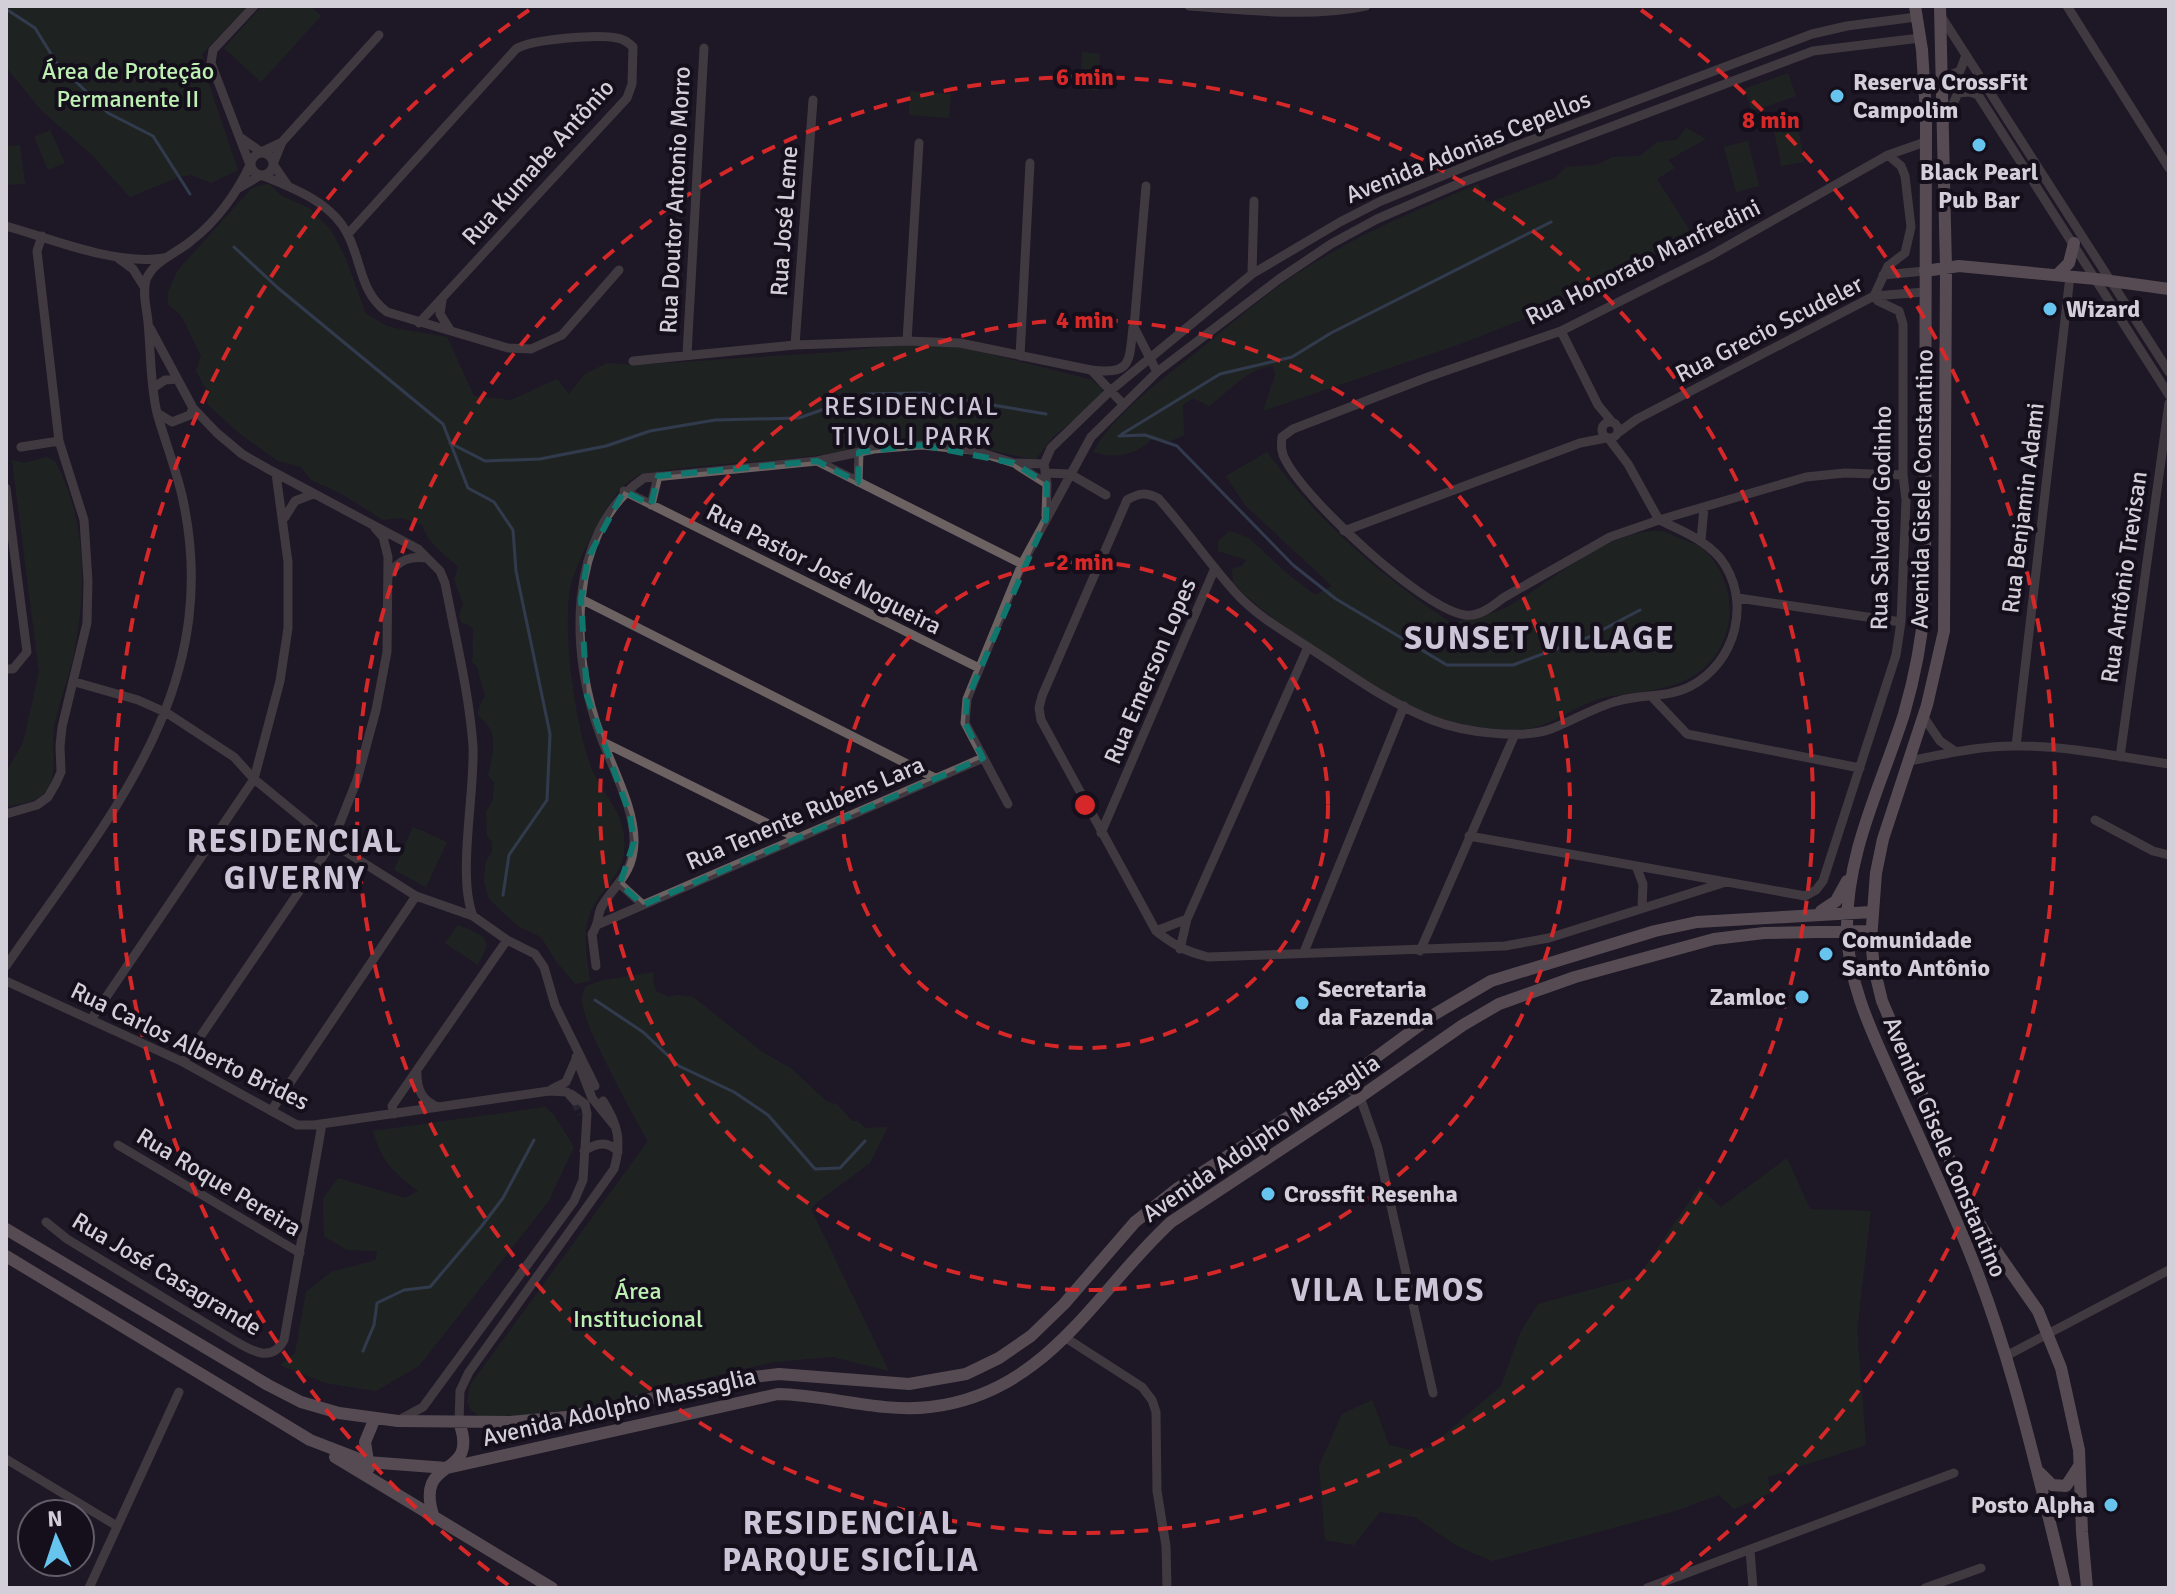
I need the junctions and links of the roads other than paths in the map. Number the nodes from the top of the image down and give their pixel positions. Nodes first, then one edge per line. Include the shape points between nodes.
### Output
1 (254, 6) edge
2 (1189, 6) edge
3 (1366, 6) edge
4 (2067, 6) edge
5 (1941, 11) edge
6 (1915, 12) edge
7 (1889, 21) junction
8 (1834, 29) junction
9 (379, 35) dead end
10 (1920, 38) junction
11 (1891, 40) junction
12 (1835, 47) junction
13 (704, 48) dead end
14 (1966, 55) junction
15 (1941, 79) junction
16 (813, 100) dead end
17 (1944, 124) junction
18 (240, 137) junction
19 (282, 142) junction
20 (1925, 142) junction
21 (919, 143) dead end
22 (261, 152) junction
23 (1888, 155) junction
24 (1030, 163) dead end
25 (273, 164) junction
26 (250, 165) junction
27 (2169, 168) edge
28 (261, 175) junction
29 (288, 186) junction
30 (1146, 186) dead end
31 (239, 188) junction
32 (1254, 201) dead end
33 (6, 226) edge
34 (348, 234) junction
35 (42, 236) junction
36 (2074, 243) junction
37 (113, 256) junction
38 (171, 256) junction
39 (145, 259) junction
40 (1946, 268) junction
41 (619, 270) dead end
42 (150, 271) junction
43 (1925, 271) junction
44 (1252, 274) junction
45 (1883, 275) junction
46 (2063, 275) junction
47 (2102, 279) junction
48 (145, 288) junction
49 (2169, 289) edge
50 (1925, 292) junction
51 (1874, 296) junction
52 (443, 297) junction
53 (419, 323) junction
54 (149, 325) junction
55 (1134, 327) junction
56 (450, 330) junction
57 (1561, 331) junction
58 (907, 341) junction
59 (795, 345) junction
60 (687, 354) junction
61 (1020, 356) junction
62 (1150, 358) junction
63 (633, 361) dead end
64 (1091, 370) junction
65 (1157, 372) junction
66 (2169, 372) edge
67 (177, 379) junction
68 (153, 388) junction
69 (1110, 391) junction
70 (2169, 395) edge
71 (2169, 403) edge
72 (1123, 404) junction
73 (193, 408) junction
74 (157, 412) junction
75 (1611, 431) junction
76 (59, 441) junction
77 (21, 447) dead end
78 (859, 452) junction
79 (817, 461) junction
80 (1014, 463) junction
81 (1045, 468) junction
82 (276, 474) junction
83 (1070, 474) junction
84 (1903, 475) junction
85 (658, 476) junction
86 (858, 482) junction
87 (1047, 484) junction
88 (6, 488) edge
89 (624, 491) junction
90 (313, 494) junction
91 (1106, 495) dead end
92 (651, 505) junction
93 (1704, 507) junction
94 (1046, 519) junction
95 (284, 520) junction
96 (1659, 520) junction
97 (375, 528) junction
98 (1344, 531) junction
99 (1701, 541) junction
100 (427, 558) junction
101 (1022, 564) junction
102 (1215, 568) junction
103 (388, 578) junction
104 (1738, 598) junction
105 (581, 599) junction
106 (1901, 622) junction
107 (1308, 647) junction
108 (979, 668) junction
109 (6, 669) edge
110 (75, 682) junction
111 (1651, 696) junction
112 (1404, 706) junction
113 (167, 713) junction
114 (1923, 716) junction
115 (1515, 734) junction
116 (603, 742) junction
117 (2016, 746) junction
118 (1956, 752) junction
119 (2120, 757) junction
120 (983, 758) junction
121 (1909, 761) junction
122 (2169, 764) edge
123 (1860, 768) junction
124 (935, 778) junction
125 (254, 779) junction
126 (1008, 804) dead end
127 (6, 814) edge
128 (2095, 820) dead end
129 (1101, 833) junction
130 (1469, 836) junction
131 (797, 838) junction
132 (332, 843) junction
133 (2169, 855) edge
134 (1636, 866) junction
135 (1850, 875) junction
136 (1726, 882) junction
137 (620, 884) junction
138 (416, 896) junction
139 (643, 905) junction
140 (1642, 907) junction
141 (1872, 912) junction
142 (1848, 913) junction
143 (1814, 914) junction
144 (473, 916) junction
145 (1187, 919) junction
146 (599, 924) junction
147 (1156, 931) junction
148 (1871, 931) junction
149 (1847, 932) junction
150 (507, 940) junction
151 (1180, 949) junction
152 (1420, 951) junction
153 (1304, 952) junction
154 (6, 966) edge
155 (596, 966) dead end
156 (6, 981) edge
157 (92, 1018) junction
158 (568, 1030) junction
159 (576, 1058) junction
160 (183, 1062) junction
161 (417, 1073) junction
162 (1341, 1083) junction
163 (595, 1086) dead end
164 (549, 1091) junction
165 (564, 1092) junction
166 (1360, 1097) junction
167 (575, 1101) tunnel mouth
168 (603, 1101) dead end
169 (438, 1107) junction
170 (271, 1111) junction
171 (394, 1114) junction
172 (581, 1114) tunnel mouth
173 (322, 1124) junction
174 (585, 1127) junction
175 (618, 1129) junction
176 (118, 1145) dead end
177 (584, 1151) junction
178 (618, 1152) junction
179 (46, 1222) dead end
180 (6, 1229) edge
181 (300, 1253) junction
182 (6, 1256) edge
183 (2169, 1270) edge
184 (1064, 1304) junction
185 (1084, 1320) junction
186 (2048, 1334) junction
187 (1066, 1338) junction
188 (2006, 1356) junction
189 (847, 1378) junction
190 (179, 1392) dead end
191 (1433, 1393) dead end
192 (844, 1400) junction
193 (375, 1418) junction
194 (398, 1421) junction
195 (459, 1422) junction
196 (310, 1440) junction
197 (6, 1459) edge
198 (367, 1462) junction
199 (2080, 1465) junction
200 (447, 1468) junction
201 (2037, 1469) junction
202 (1954, 1473) dead end
203 (384, 1487) junction
204 (434, 1518) junction
205 (117, 1526) junction
206 (1750, 1550) junction
207 (1981, 1568) dead end
208 (89, 1588) edge
209 (552, 1588) edge
210 (1167, 1588) edge
211 (1647, 1588) edge
212 (1753, 1588) edge
213 (1925, 1588) edge
214 (2066, 1588) edge
215 (2087, 1588) edge

1 - 18 street via 211,57
2 - 3 street via 1312,12
4 - 27 street
5 - 14 street
5 - 15 main road, Avenida Gisele Constantino
6 - 7 street, Avenida Adonias Cepellos
6 - 10 main road, Avenida Gisele Constantino
7 - 8 street, Avenida Adonias Cepellos
7 - 11 street
8 - 12 street
8 - 44 street, Avenida Adonias Cepellos via 1404,191
9 - 19 street
10 - 11 street, Avenida Adonias Cepellos
10 - 15 main road via 1935,77
10 - 20 main road, Avenida Gisele Constantino
11 - 12 street, Avenida Adonias Cepellos
12 - 65 street, Avenida Adonias Cepellos via 1458,184 1377,219 1279,279
13 - 60 street, Rua Doutor Antonio Morro
14 - 15 street via 1960,71
14 - 47 street
15 - 17 main road, Avenida Gisele Constantino
16 - 59 street, Rua José Leme
17 - 36 street via 1958,93 1978,95
17 - 40 main road, Avenida Gisele Constantino
18 - 22 street
18 - 26 street
19 - 22 street
19 - 25 street
20 - 23 street, Rua Honorato Manfredini
20 - 43 main road, Avenida Gisele Constantino
21 - 58 street
22 - 25 street
22 - 26 street
23 - 45 street via 1905,176 1911,227 1905,253
23 - 57 street, Rua Honorato Manfredini via 1710,256
24 - 61 street
25 - 28 street
25 - 29 street
26 - 28 street
26 - 31 street
28 - 29 street
28 - 31 street
29 - 34 street via 316,200
30 - 55 street
31 - 38 street via 193,240
32 - 44 street
33 - 35 street
34 - 52 street, Rua Kumabe Antônio via 516,49 531,42 608,36 630,43 633,73 627,98
34 - 53 street via 376,304
35 - 37 street
35 - 76 street via 37,251
36 - 46 main road
36 - 47 street
37 - 39 street
37 - 48 street via 133,269
38 - 39 street
38 - 42 street
39 - 42 street
40 - 43 main road
40 - 46 main road
40 - 114 main road, Avenida Gisele Constantino via 1946,593 1944,631
41 - 56 street via 562,335 543,345 508,348
42 - 48 street
43 - 45 street, Rua Grecio Scudeler
43 - 50 main road, Avenida Gisele Constantino
44 - 62 street, Avenida Adonias Cepellos
45 - 51 street
46 - 47 main road
46 - 117 street, Rua Benjamin Adami
47 - 49 main road
47 - 66 street
47 - 70 street
48 - 54 street
50 - 51 street, Rua Grecio Scudeler
50 - 135 main road, Avenida Gisele Constantino via 1922,643
51 - 75 street, Rua Grecio Scudeler
51 - 84 street, Rua Salvador Godinho via 1899,311 1903,324
52 - 53 street, Rua Kumabe Antônio
52 - 56 street via 440,314
53 - 56 street
54 - 67 street
54 - 68 street
55 - 62 street
55 - 64 street via 1124,368
57 - 75 street
57 - 98 street, Rua Honorato Manfredini via 1428,377 1282,437 1286,462
58 - 59 street
58 - 61 street via 960,343
59 - 60 street
60 - 63 street
61 - 64 street
62 - 65 street
62 - 69 street, Avenida Adonias Cepellos
64 - 69 street
65 - 72 street, Avenida Adonias Cepellos
67 - 68 street
67 - 73 street
68 - 74 street
69 - 72 street
69 - 81 street, Avenida Adonias Cepellos via 1051,448
71 - 119 street, Rua Antônio Trevisan
72 - 83 street, Avenida Adonias Cepellos via 1091,437
73 - 74 street via 190,415 172,422
73 - 82 street via 242,454
74 - 113 street via 183,500 192,565 189,635
75 - 96 street
75 - 98 street
76 - 77 street
76 - 110 street via 87,542 87,623
78 - 79 street
78 - 80 street via 922,445 972,450
78 - 86 street
79 - 85 street
79 - 86 street
80 - 81 street
80 - 87 street
81 - 83 street
81 - 87 street
82 - 90 street
82 - 95 street
83 - 91 street
83 - 94 street, Avenida Adonias Cepellos
84 - 93 street via 1806,477
84 - 106 street, Rua Salvador Godinho
85 - 89 street
85 - 92 street
86 - 101 street
87 - 94 street
88 - 109 street via 27,652 13,669
89 - 92 street, Rua Pastor José Nogueira
89 - 105 street via 588,558
90 - 95 street via 295,501
90 - 97 street
92 - 108 street, Rua Pastor José Nogueira
93 - 96 street
93 - 99 street
94 - 101 street, Avenida Adonias Cepellos
95 - 125 street via 288,628
96 - 98 street via 1610,537 1487,610 1467,616 1415,590
96 - 99 street
97 - 100 street
97 - 103 street via 386,546
99 - 104 street via 1720,558
100 - 103 street via 402,560
100 - 144 street via 445,583 472,744 467,882
101 - 108 street, Avenida Adonias Cepellos
102 - 107 street via 1261,616
102 - 129 street, Rua Emerson Lopes
102 - 129 street via 1158,498 1138,494 1127,500 1039,708
103 - 132 street via 387,652 376,710
104 - 106 street
104 - 111 street via 1729,648 1712,671 1691,686
105 - 116 street via 580,654
105 - 124 street
106 - 123 street, Rua Salvador Godinho via 1896,655
107 - 112 street
107 - 145 street
108 - 120 street, Avenida Adonias Cepellos via 965,723
110 - 113 street
110 - 127 street via 62,727 56,783 37,805
111 - 115 street via 1621,700 1540,732
111 - 123 street via 1687,734
112 - 115 street via 1434,721
112 - 153 street
113 - 125 street via 234,757
113 - 154 street via 137,775
114 - 118 street via 1940,741
114 - 121 main road, Avenida Gisele Constantino
115 - 130 street
116 - 131 street
116 - 137 street via 630,815 634,842
117 - 118 street
117 - 119 street
118 - 121 street
119 - 122 street
120 - 124 street, Rua Tenente Rubens Lara
120 - 126 street, Avenida Adonias Cepellos
121 - 141 main road, Avenida Gisele Constantino via 1883,839
123 - 136 street, Rua Salvador Godinho via 1816,890 1805,896
124 - 131 street, Rua Tenente Rubens Lara
125 - 132 street
125 - 157 street
128 - 133 street
129 - 147 street
130 - 134 street
130 - 152 street
131 - 139 street, Rua Tenente Rubens Lara
132 - 138 street
132 - 160 street
134 - 136 street
134 - 140 street via 1643,884
135 - 142 main road, Avenida Gisele Constantino
135 - 143 main road via 1834,904
136 - 140 street
137 - 139 street
137 - 146 street via 600,909
138 - 144 street
138 - 170 street
139 - 146 street, Rua Tenente Rubens Lara
140 - 152 street via 1549,938
141 - 142 main road, Avenida Adolpho Massaglia
141 - 148 main road, Avenida Gisele Constantino
142 - 143 main road, Avenida Adolpho Massaglia
142 - 149 main road, Avenida Gisele Constantino
143 - 162 main road, Avenida Adolpho Massaglia via 1697,922 1491,981 1435,1014
144 - 150 street
145 - 147 street
145 - 151 street
146 - 155 street via 592,934
147 - 151 street
148 - 149 main road, Avenida Adolpho Massaglia
148 - 186 main road, Avenida Gisele Constantino via 1882,1001 1951,1166 1970,1207
149 - 166 main road, Avenida Adolpho Massaglia via 1714,939 1550,985 1499,1004 1463,1025
149 - 188 main road, Avenida Gisele Constantino via 1865,1017 1965,1241
150 - 158 street via 535,954 544,967
150 - 161 street
151 - 153 street via 1208,957
152 - 153 street
156 - 157 street, Rua Carlos Alberto Brides
157 - 160 street, Rua Carlos Alberto Brides
158 - 159 street
158 - 163 street
159 - 164 street via 566,1082
159 - 175 street via 592,1098
160 - 170 street, Rua Carlos Alberto Brides
161 - 169 street via 421,1095
161 - 171 street via 392,1106
162 - 166 street
162 - 184 main road, Avenida Adolpho Massaglia via 1178,1188 1135,1222
164 - 165 street, Rua Carlos Alberto Brides
164 - 169 street, Rua Carlos Alberto Brides
165 - 167 street
165 - 174 street via 585,1104
166 - 185 main road, Avenida Adolpho Massaglia via 1171,1222
166 - 191 street via 1392,1204
168 - 175 street
169 - 171 street, Rua Carlos Alberto Brides
170 - 173 street, Rua Carlos Alberto Brides via 297,1125
171 - 173 street, Rua Carlos Alberto Brides
172 - 174 street
173 - 181 street
174 - 177 street
175 - 178 street
176 - 181 street, Rua Roque Pereira
177 - 178 street via 606,1144
177 - 194 street via 583,1180 574,1201 423,1407
178 - 195 street via 611,1175 469,1372 460,1391
179 - 181 street, Rua José Casagrande via 230,1338 270,1354 284,1340
180 - 193 main road, Avenida Adolpho Massaglia via 301,1402
182 - 196 main road, Avenida Adolpho Massaglia
183 - 186 street
184 - 185 main road
184 - 189 main road, Avenida Adolpho Massaglia via 1031,1336 966,1374 909,1384
185 - 187 main road, Avenida Adolpho Massaglia
186 - 188 street
186 - 199 main road, Avenida Gisele Constantino via 2074,1419
187 - 192 main road, Avenida Adolpho Massaglia via 1028,1369 978,1396 930,1407
187 - 210 street via 1142,1387 1152,1400
188 - 201 main road, Avenida Gisele Constantino
189 - 192 street
189 - 195 main road, Avenida Adolpho Massaglia via 756,1377 566,1417
190 - 205 street
192 - 200 main road, Avenida Adolpho Massaglia via 765,1396
193 - 194 main road, Avenida Adolpho Massaglia
193 - 198 main road via 366,1436
194 - 195 main road, Avenida Adolpho Massaglia
195 - 200 main road via 464,1449
196 - 198 main road, Avenida Adolpho Massaglia
196 - 203 main road
197 - 205 street
198 - 200 main road, Avenida Adolpho Massaglia
198 - 203 main road via 373,1478
199 - 201 main road via 2066,1486 2049,1483
199 - 215 main road, Avenida Gisele Constantino
200 - 204 main road via 428,1492
201 - 214 main road, Avenida Gisele Constantino
202 - 206 street
203 - 204 main road
204 - 209 main road
205 - 208 street
206 - 211 street
206 - 212 street
207 - 213 street

